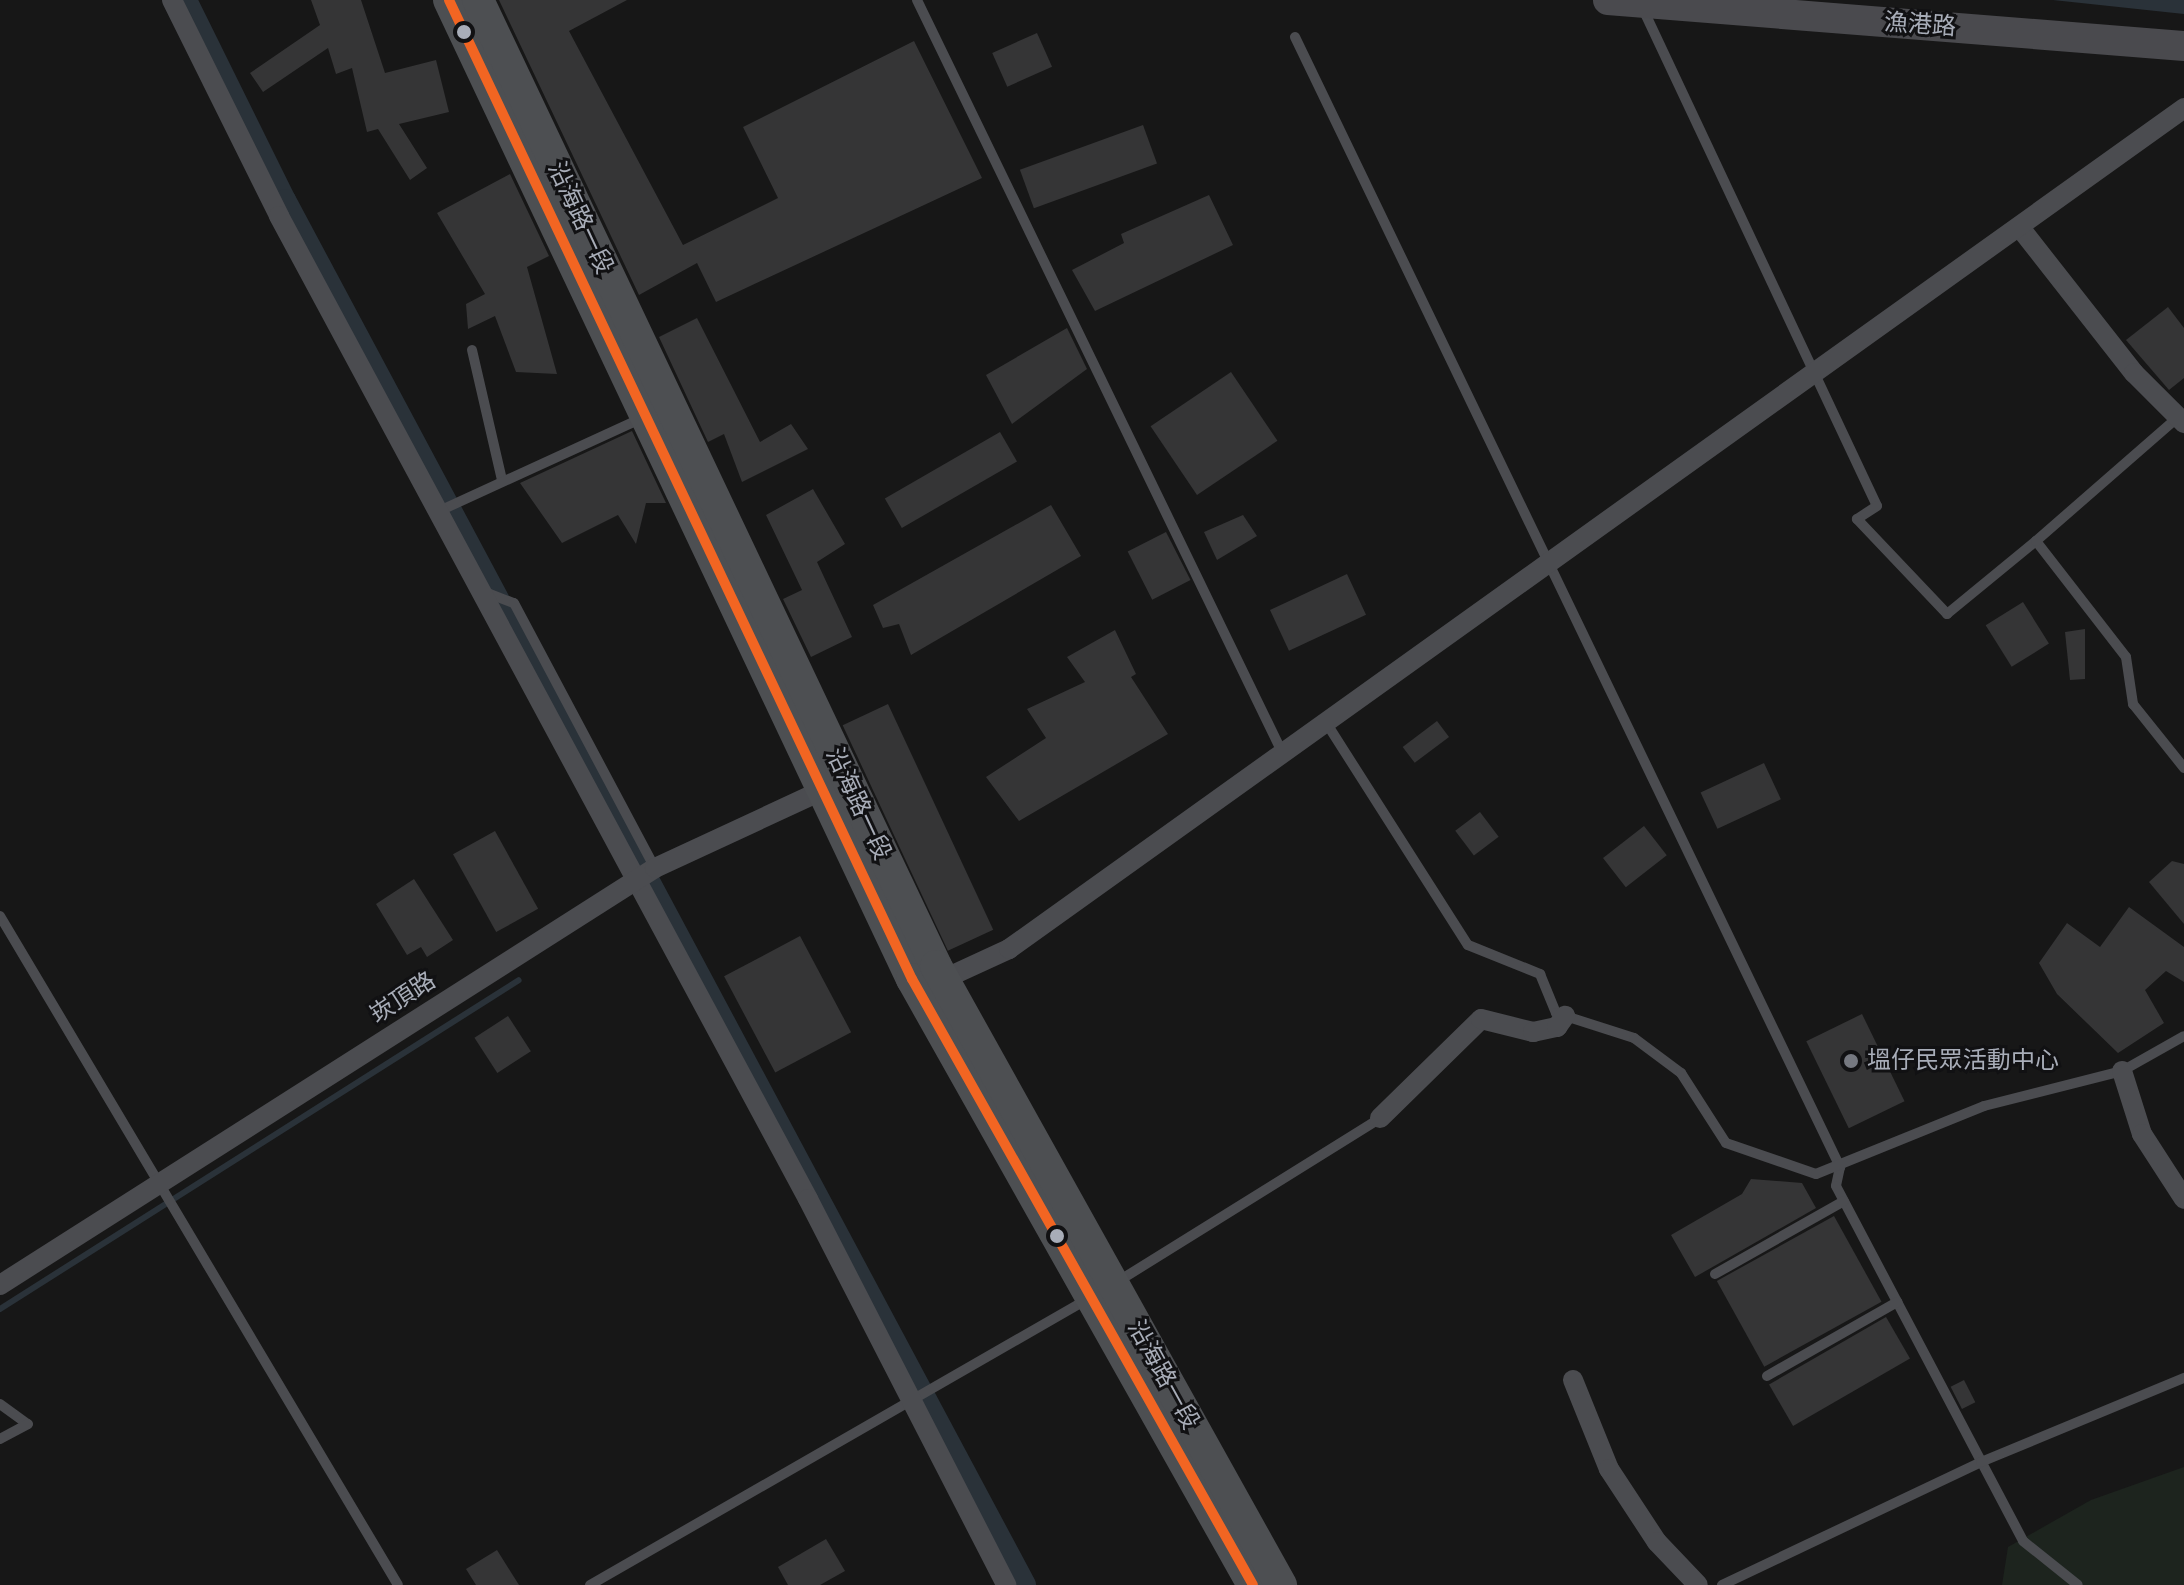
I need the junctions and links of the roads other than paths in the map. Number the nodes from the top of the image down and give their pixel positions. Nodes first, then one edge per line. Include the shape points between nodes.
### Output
1 (172, 0) edge
2 (449, 0) edge
3 (478, 0) edge
4 (917, 0) edge
5 (1608, 0) edge
6 (1640, 4) junction
7 (1295, 37) dead end
8 (2184, 46) edge
9 (2184, 108) edge
10 (2021, 229) junction
11 (582, 256) junction
12 (472, 350) dead end
13 (1815, 375) junction
14 (642, 418) junction
15 (2181, 420) edge
16 (670, 443) junction
17 (502, 480) junction
18 (435, 513) junction
19 (2036, 541) junction
20 (1546, 564) junction
21 (476, 589) junction
22 (1327, 724) junction
23 (1283, 754) junction
24 (2184, 768) edge
25 (834, 785) junction
26 (655, 868) junction
27 (632, 883) junction
28 (0, 916) edge
29 (930, 985) junction
30 (1565, 1016) junction
31 (2184, 1036) edge
32 (2122, 1071) junction
33 (1380, 1118) joint
34 (1840, 1167) junction
35 (158, 1186) junction
36 (2184, 1199) edge
37 (1844, 1201) junction
38 (1715, 1274) dead end
39 (0, 1285) edge
40 (1103, 1291) junction
41 (1897, 1302) junction
42 (1767, 1376) dead end
43 (2184, 1378) edge
44 (1573, 1380) dead end
45 (907, 1398) junction
46 (0, 1404) edge
47 (0, 1439) edge
48 (1981, 1462) junction
49 (398, 1585) edge
50 (590, 1585) edge
51 (1006, 1585) edge
52 (1253, 1585) edge
53 (1281, 1585) edge
54 (1698, 1585) edge
55 (1722, 1585) edge
56 (2078, 1585) edge

1 - 18 street
2 - 11 main road, 沿海路一段
3 - 11 main road, 沿海路一段
4 - 23 lane
5 - 6 street, 漁港路
6 - 8 street, 漁港路
6 - 13 lane
7 - 20 lane
9 - 10 street
10 - 13 street
10 - 15 street via 2134,373
11 - 14 main road, 沿海路一段
11 - 16 main road, 沿海路一段
12 - 17 lane
13 - 19 lane via 1877,506 1857,519 1947,614
13 - 20 street
14 - 16 main road, 沿海路一段
14 - 17 lane
15 - 19 lane
16 - 25 main road, 沿海路一段
17 - 18 lane
18 - 21 street
19 - 24 lane via 2126,657 2133,704
20 - 22 street
20 - 34 lane
21 - 26 lane via 514,603
21 - 27 street
22 - 23 street
22 - 30 lane via 1451,926 1468,945 1540,974 1556,1013
23 - 29 street via 1009,949
25 - 26 street, 崁頂路
25 - 29 main road, 沿海路一段
26 - 27 street, 崁頂路
27 - 35 street, 崁頂路
27 - 45 street via 808,1199
28 - 35 lane
29 - 40 main road, 沿海路一段
30 - 33 street via 1557,1027 1533,1032 1481,1019
30 - 34 lane via 1634,1038 1681,1073 1726,1143 1816,1174
31 - 32 lane
32 - 34 lane via 1984,1106
32 - 36 street via 2142,1134
33 - 40 lane
34 - 37 lane via 1836,1186
35 - 39 street, 崁頂路
35 - 49 lane
37 - 38 lane
37 - 41 lane
40 - 45 lane
40 - 52 main road, 沿海路一段
40 - 53 main road, 沿海路一段
41 - 42 lane
41 - 48 lane
43 - 48 lane
44 - 54 street via 1609,1469 1657,1542
45 - 50 lane
45 - 51 street
46 - 47 lane via 28,1424
48 - 55 lane
48 - 56 lane via 2023,1541

